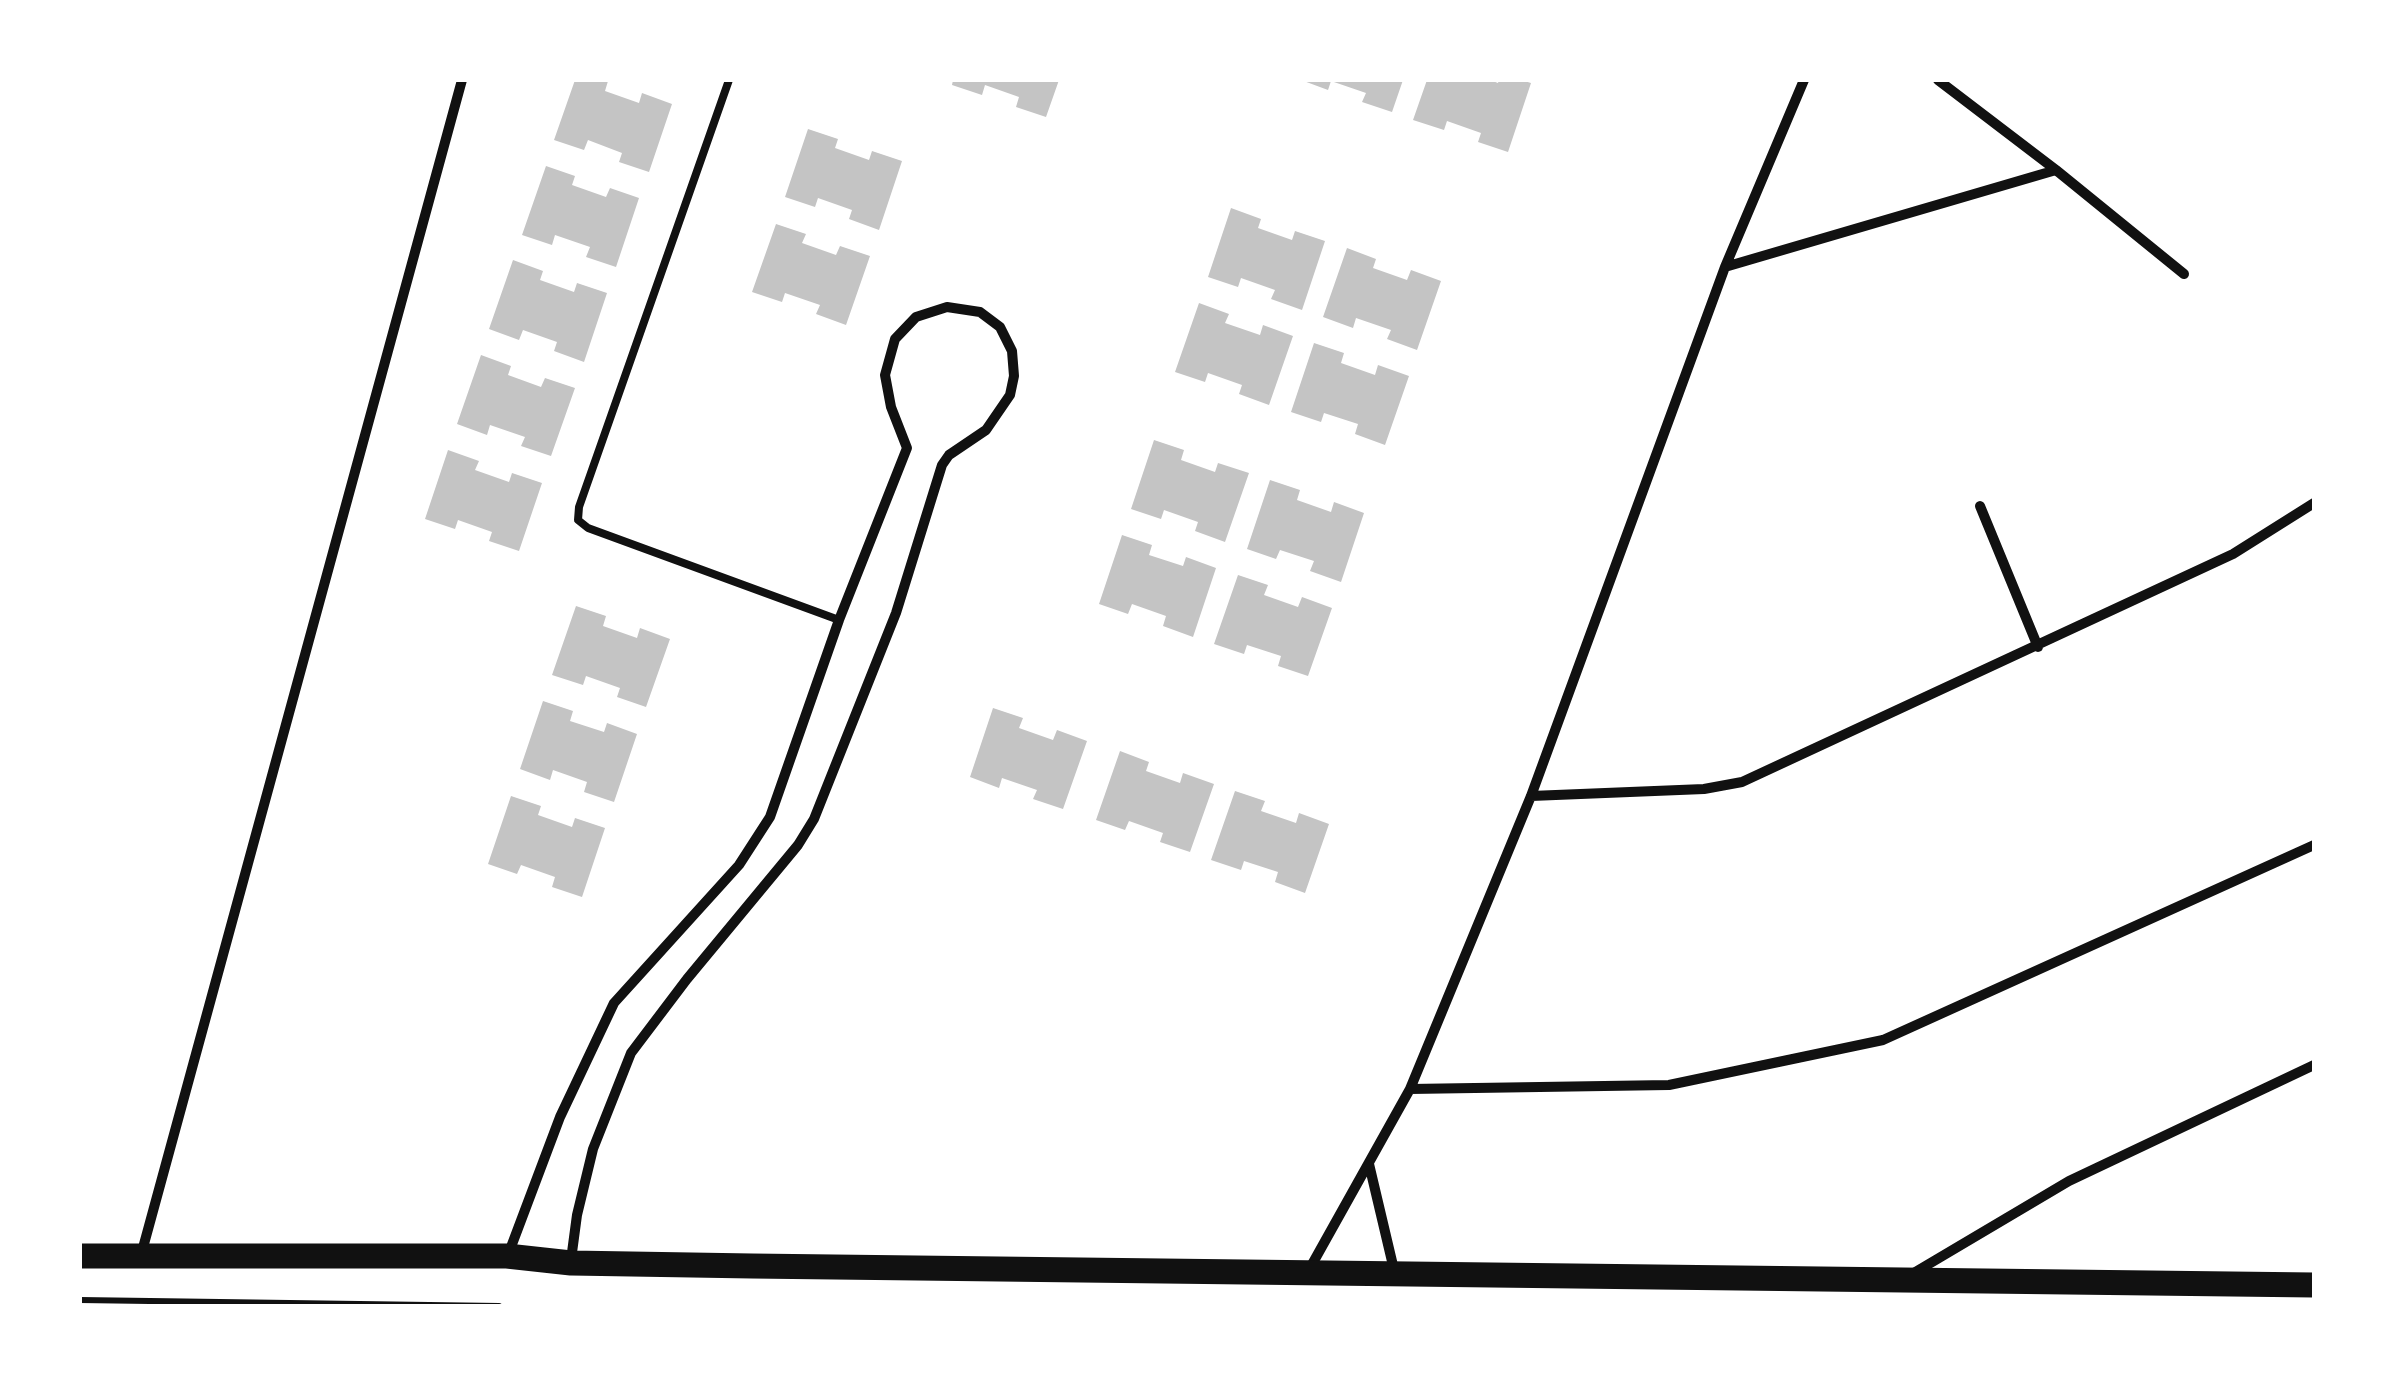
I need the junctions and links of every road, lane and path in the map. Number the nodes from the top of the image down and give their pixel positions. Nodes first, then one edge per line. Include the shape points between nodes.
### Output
1 (462, 80) edge
2 (729, 80) edge
3 (1804, 80) edge
4 (1938, 80) edge
5 (2056, 170) junction
6 (1725, 266) junction
7 (2184, 274) dead end
8 (2314, 502) edge
9 (1980, 506) dead end
10 (839, 620) junction
11 (2038, 647) junction
12 (1531, 796) junction
13 (2314, 845) edge
14 (2314, 1065) edge
15 (1410, 1090) junction
16 (1369, 1163) junction
17 (80, 1256) edge
18 (141, 1256) junction
19 (507, 1256) junction
20 (571, 1263) junction
21 (1306, 1274) junction
22 (1395, 1275) junction
23 (1906, 1278) junction
24 (2314, 1286) edge
25 (80, 1300) edge
26 (499, 1306) edge

1 - 18 street
2 - 10 lane via 578,520
3 - 6 street
4 - 5 street
5 - 6 street
5 - 7 street
6 - 12 street
8 - 11 street via 2233,554
9 - 11 street
10 - 19 street via 770,817 739,865 614,1004 560,1117
10 - 20 street via 908,448 884,374 895,339 916,317 947,306 980,312 1000,327 1012,351 1010,395 986,430 942,465 896,613 814,819 630,1054 593,1149
11 - 12 street via 1742,782
12 - 15 street
13 - 15 street via 1883,1040 1669,1085
14 - 23 street via 2069,1181
15 - 16 street
16 - 21 street
16 - 22 street
17 - 18 main road
18 - 19 main road
19 - 20 main road
20 - 21 main road
21 - 22 main road
22 - 23 main road
23 - 24 main road
25 - 26 path

